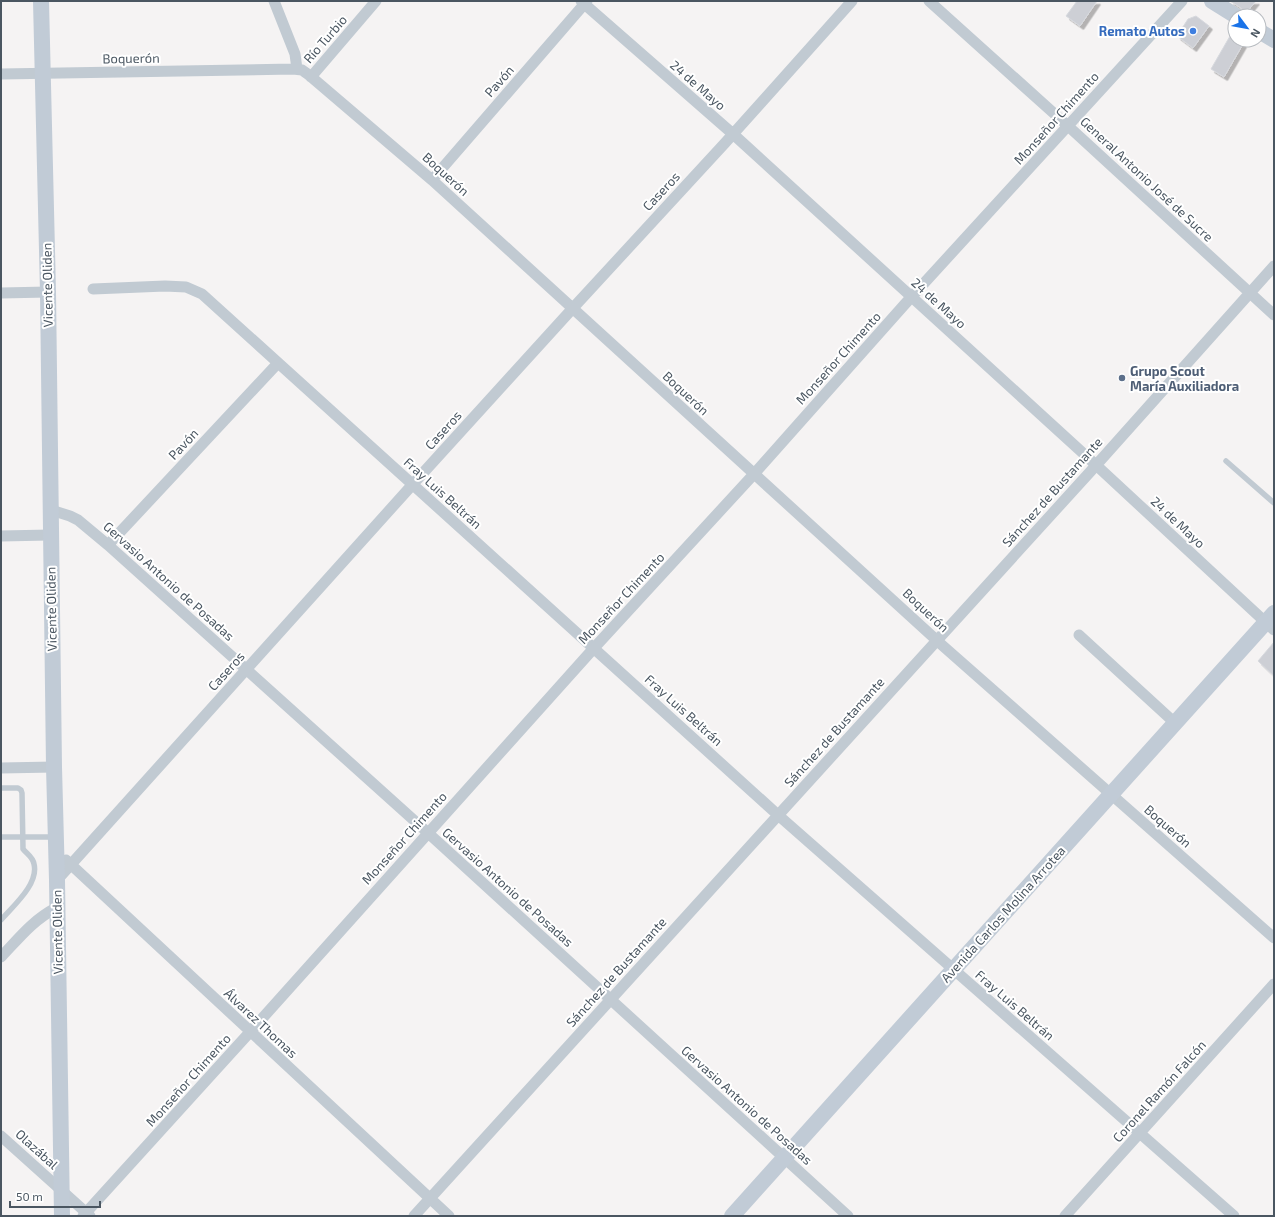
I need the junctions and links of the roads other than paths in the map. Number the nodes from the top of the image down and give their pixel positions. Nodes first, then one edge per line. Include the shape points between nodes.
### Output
1 (41, 1) edge
2 (274, 1) edge
3 (376, 1) edge
4 (852, 1) edge
5 (929, 1) edge
6 (1182, 1) edge
7 (1212, 1) edge
8 (584, 2) edge
9 (1227, 10) edge
10 (297, 69) junction
11 (42, 73) junction
12 (1, 74) edge
13 (311, 76) junction
14 (1068, 126) junction
15 (733, 134) junction
16 (432, 180) junction
17 (1274, 266) edge
18 (93, 289) dead end
19 (48, 292) junction
20 (1, 293) edge
21 (1250, 293) junction
22 (912, 297) junction
23 (573, 308) junction
24 (1274, 314) edge
25 (278, 363) junction
26 (1226, 461) dead end
27 (1096, 465) junction
28 (754, 474) junction
29 (413, 484) junction
30 (1274, 503) edge
31 (51, 510) junction
32 (50, 535) junction
33 (1, 536) edge
34 (108, 544) junction
35 (1271, 622) edge
36 (1079, 635) dead end
37 (937, 639) junction
38 (594, 648) junction
39 (247, 669) junction
40 (1175, 723) junction
41 (1, 768) edge
42 (54, 768) junction
43 (1, 788) edge
44 (1111, 794) junction
45 (778, 814) junction
46 (428, 832) junction
47 (1, 837) edge
48 (23, 837) junction
49 (55, 843) junction
50 (70, 864) junction
51 (57, 880) junction
52 (56, 908) junction
53 (1, 920) edge
54 (1274, 938) edge
55 (1, 957) edge
56 (953, 970) junction
57 (1274, 984) edge
58 (610, 999) junction
59 (250, 1032) junction
60 (1140, 1133) junction
61 (1, 1136) edge
62 (785, 1158) junction
63 (62, 1190) junction
64 (430, 1198) junction
65 (86, 1215) edge
66 (62, 1216) edge
67 (414, 1216) edge
68 (449, 1216) edge
69 (732, 1216) edge
70 (848, 1216) edge
71 (1065, 1216) edge
72 (1234, 1216) edge

1 - 11 street, Vicente Oliden
2 - 10 street via 295,54
3 - 13 street, Río Turbio
4 - 15 street, Caseros
5 - 14 street, General Antonio José de Sucre
6 - 14 street, Monseñor Chimento
7 - 9 street
8 - 15 street, 24 de Mayo
8 - 16 street, Pavón
10 - 11 street, Boquerón
10 - 13 street, Boquerón
11 - 12 street, Boquerón
11 - 19 street, Vicente Oliden
13 - 16 street, Boquerón
14 - 21 street, General Antonio José de Sucre
14 - 22 street, Monseñor Chimento
15 - 22 street, 24 de Mayo
15 - 23 street, Caseros
16 - 23 street, Boquerón
17 - 21 street, Sánchez de Bustamante
18 - 25 street, Fray Luis Beltrán via 165,286 195,290
19 - 20 street
19 - 31 street, Vicente Oliden
21 - 24 street, General Antonio José de Sucre
21 - 27 street, Sánchez de Bustamante
22 - 27 street, 24 de Mayo
22 - 28 street, Monseñor Chimento
23 - 28 street, Boquerón
23 - 29 street, Caseros
25 - 29 street, Fray Luis Beltrán
25 - 34 street, Pavón
26 - 30 lane
27 - 35 street, 24 de Mayo
27 - 37 street, Sánchez de Bustamante
28 - 37 street, Boquerón
28 - 38 street, Monseñor Chimento
29 - 38 street, Fray Luis Beltrán
29 - 39 street, Caseros
31 - 32 street, Vicente Oliden
31 - 34 street, Gervasio Antonio de Posadas via 78,520
32 - 33 street
32 - 42 street, Vicente Oliden
34 - 39 street, Gervasio Antonio de Posadas
35 - 40 street, Avenida Carlos Molina Arrotea
36 - 40 street
37 - 44 street, Boquerón
37 - 45 street, Sánchez de Bustamante
38 - 45 street, Fray Luis Beltrán
38 - 46 street, Monseñor Chimento
39 - 46 street, Gervasio Antonio de Posadas
39 - 50 street, Caseros
40 - 44 street, Avenida Carlos Molina Arrotea
41 - 42 street
42 - 49 street, Vicente Oliden
43 - 48 lane via 21,790
44 - 54 street, Boquerón
44 - 56 street, Avenida Carlos Molina Arrotea
45 - 56 street, Fray Luis Beltrán
45 - 58 street, Sánchez de Bustamante
46 - 58 street, Gervasio Antonio de Posadas
46 - 59 street, Monseñor Chimento
47 - 48 lane
48 - 49 lane
48 - 53 lane via 23,849 32,858 35,869 25,894
49 - 50 street, Álvarez Thomas
49 - 51 street, Vicente Oliden
50 - 51 street, Caseros
50 - 59 street, Álvarez Thomas
51 - 52 street, Vicente Oliden
52 - 55 street via 32,923
52 - 63 street, Vicente Oliden
56 - 60 street, Fray Luis Beltrán
56 - 62 street, Avenida Carlos Molina Arrotea
57 - 60 street, Coronel Ramón Falcón
58 - 62 street, Gervasio Antonio de Posadas
58 - 64 street, Sánchez de Bustamante
59 - 64 street, Álvarez Thomas
59 - 65 street, Monseñor Chimento
60 - 71 street, Coronel Ramón Falcón
60 - 72 street, Fray Luis Beltrán
61 - 63 street, Olazábal
62 - 69 street, Avenida Carlos Molina Arrotea
62 - 70 street, Gervasio Antonio de Posadas
63 - 65 street, Olazábal
63 - 66 street, Vicente Oliden
64 - 67 street, Sánchez de Bustamante
64 - 68 street, Álvarez Thomas

